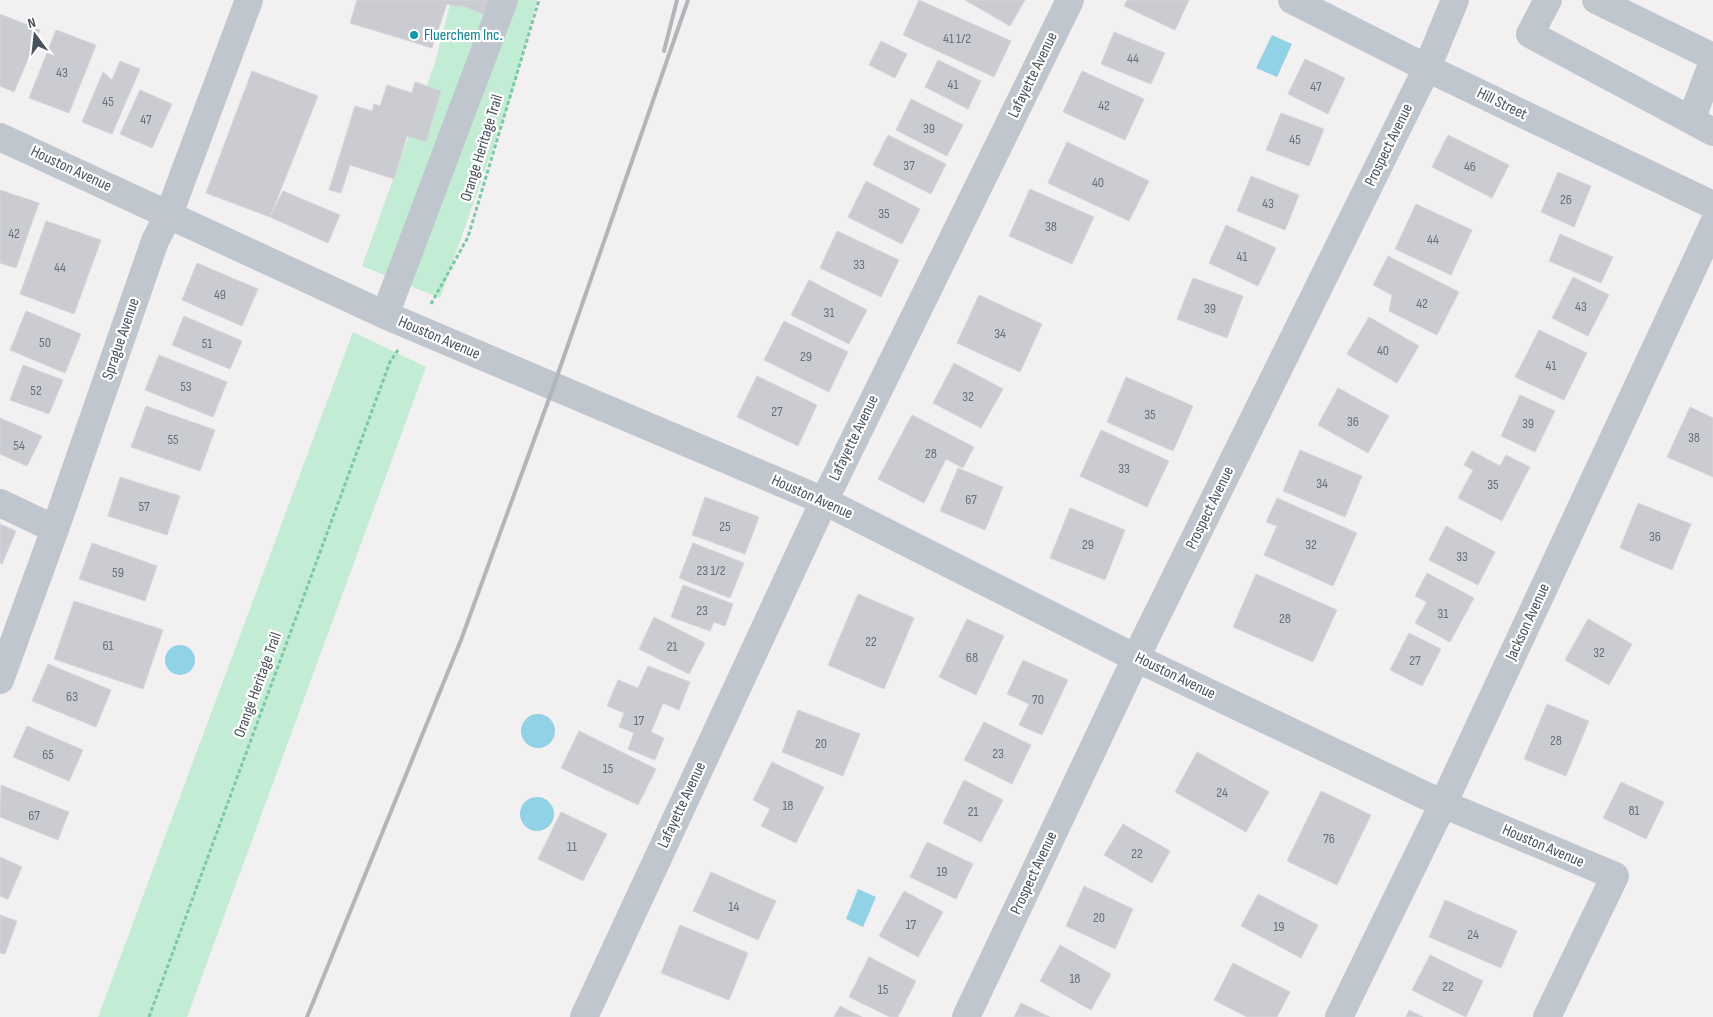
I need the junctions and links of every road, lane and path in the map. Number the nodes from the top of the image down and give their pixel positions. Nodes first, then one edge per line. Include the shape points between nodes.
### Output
1 (249, 0) edge
2 (504, 0) edge
3 (539, 0) edge
4 (1070, 0) edge
5 (1292, 0) edge
6 (1455, 0) edge
7 (1548, 0) edge
8 (1596, 0) edge
9 (1713, 57) edge
10 (1713, 62) edge
11 (1427, 68) junction
12 (1702, 126) edge
13 (0, 137) edge
14 (1713, 205) edge
15 (169, 214) junction
16 (1713, 225) edge
17 (435, 298) dead end
18 (385, 315) junction
19 (390, 362) dead end
20 (824, 501) junction
21 (0, 503) edge
22 (55, 529) junction
23 (1136, 658) junction
24 (0, 680) edge
25 (1443, 804) junction
26 (148, 1017) edge
27 (584, 1017) edge
28 (966, 1017) edge
29 (1340, 1017) edge
30 (1547, 1017) edge

1 - 15 street, Sprague Avenue
2 - 18 street
3 - 17 path, Orange Heritage Trail via 468,237
4 - 20 street, Lafayette Avenue
5 - 11 street, Hill Street
6 - 11 street, Prospect Avenue
7 - 12 street via 1530,34
8 - 9 street
10 - 12 street
11 - 14 street, Hill Street
11 - 23 street, Prospect Avenue
13 - 15 street, Houston Avenue
15 - 18 street, Houston Avenue
15 - 22 street, Sprague Avenue via 155,241
16 - 25 street, Jackson Avenue
18 - 20 street, Houston Avenue
19 - 26 path, Orange Heritage Trail
20 - 23 street, Houston Avenue
20 - 27 street, Lafayette Avenue
21 - 22 street
22 - 24 street, Sprague Avenue
23 - 25 street, Houston Avenue
23 - 28 street, Prospect Avenue
25 - 29 street, Jackson Avenue
25 - 30 street, Houston Avenue via 1615,876

